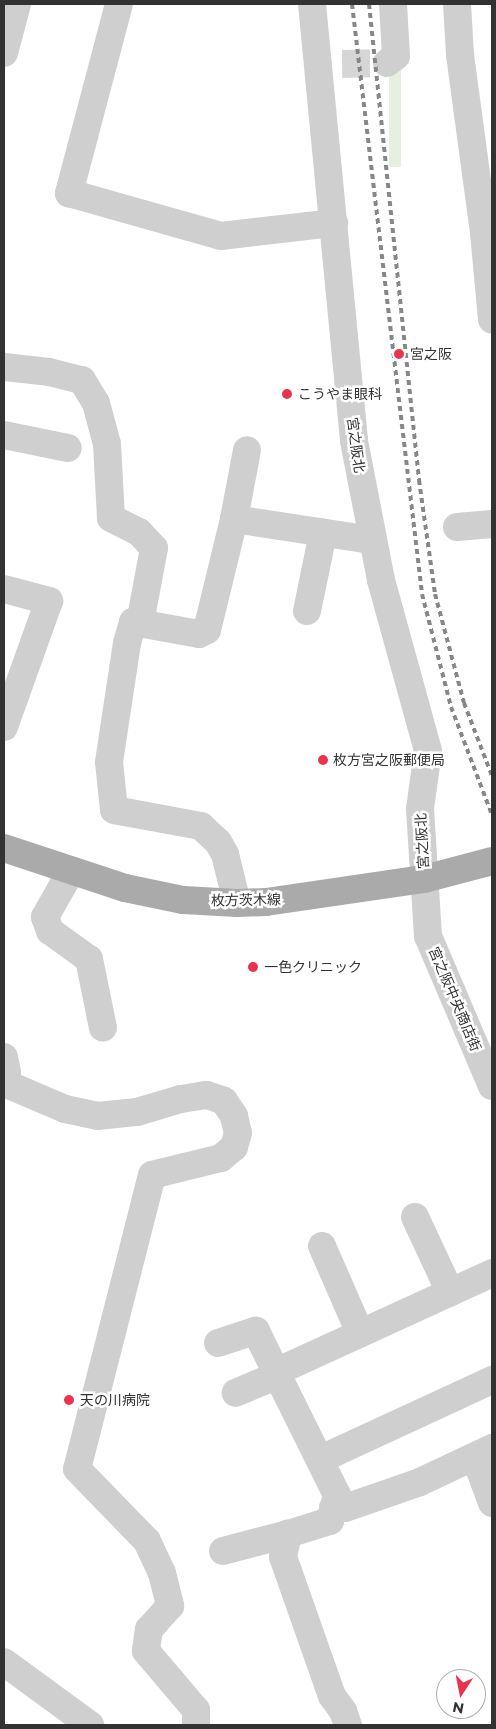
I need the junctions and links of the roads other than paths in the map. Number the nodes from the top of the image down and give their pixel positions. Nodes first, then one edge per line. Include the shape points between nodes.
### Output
1 (17, 4) edge
2 (119, 4) edge
3 (312, 4) edge
4 (393, 4) edge
5 (457, 4) edge
6 (4, 53) edge
7 (387, 63) dead end
8 (334, 223) junction
9 (488, 231) edge
10 (492, 320) edge
11 (4, 367) edge
12 (4, 435) edge
13 (68, 448) dead end
14 (247, 450) dead end
15 (234, 519) junction
16 (492, 524) edge
17 (457, 527) dead end
18 (323, 532) junction
19 (372, 540) junction
20 (4, 589) edge
21 (307, 611) dead end
22 (140, 623) junction
23 (4, 727) edge
24 (4, 848) edge
25 (492, 861) edge
26 (71, 871) junction
27 (424, 879) junction
28 (237, 903) junction
29 (103, 1028) dead end
30 (4, 1073) edge
31 (492, 1086) edge
32 (415, 1217) dead end
33 (322, 1246) dead end
34 (492, 1273) edge
35 (450, 1292) junction
36 (360, 1333) junction
37 (218, 1343) dead end
38 (276, 1372) junction
39 (492, 1380) edge
40 (236, 1393) dead end
41 (484, 1452) edge
42 (321, 1459) junction
43 (492, 1503) edge
44 (333, 1508) junction
45 (288, 1534) junction
46 (223, 1551) dead end
47 (4, 1662) edge
48 (90, 1725) edge
49 (196, 1725) edge
50 (348, 1725) edge

1 - 6 street
2 - 8 street via 69,193 221,236
3 - 8 street, 宮之阪北 via 330,65
4 - 7 street via 396,56
5 - 9 street via 460,55
8 - 19 street, 宮之阪北 via 354,441
9 - 10 street
11 - 22 street via 50,372 82,380 96,403 107,444 110,518 138,532 154,548
12 - 13 street
14 - 15 street
15 - 18 street
15 - 22 street via 207,630 199,634
16 - 17 street
18 - 19 street
18 - 21 street
19 - 27 street, 宮之阪北 via 428,751 420,809
20 - 23 street via 49,601
22 - 28 street via 133,622 127,643 114,721 109,762 114,810 201,826 225,854
24 - 26 main road, 枚方茨木線
25 - 27 main road, 枚方茨木線
26 - 28 main road, 枚方茨木線 via 125,888 182,900
26 - 29 street via 46,918 50,931 89,960
27 - 28 main road, 枚方茨木線 via 275,901
27 - 31 street, 宮之阪中央商店街 via 428,936
30 - 49 street via 65,1109 98,1116 137,1112 206,1095 224,1101 234,1116 238,1133 234,1147 221,1158 152,1175 77,1469 147,1541 162,1573 170,1606 149,1629 146,1651 196,1710
32 - 35 street
33 - 36 street
34 - 35 street
35 - 36 street
36 - 38 street
37 - 38 street via 256,1331
38 - 40 street
38 - 42 street
39 - 42 street
41 - 43 street
41 - 44 street via 420,1482 345,1508
42 - 44 street via 337,1495
44 - 45 street via 330,1521
45 - 46 street
45 - 50 street via 283,1557 332,1696
47 - 48 street

